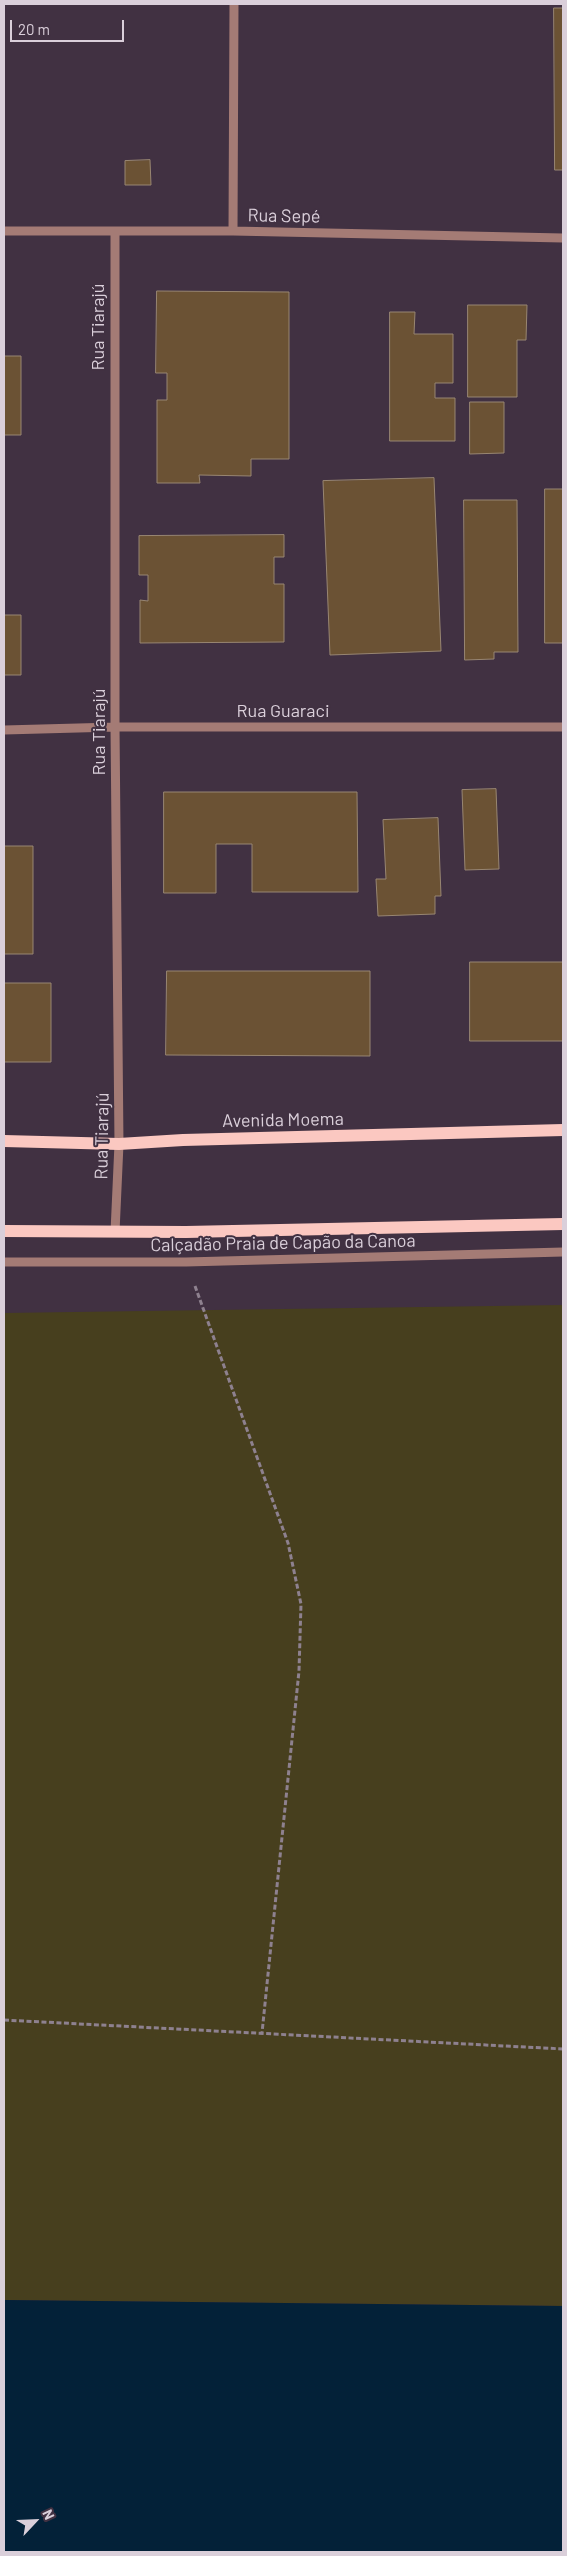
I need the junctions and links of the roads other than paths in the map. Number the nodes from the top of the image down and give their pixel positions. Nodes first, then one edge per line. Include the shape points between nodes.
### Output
1 (234, 4) edge
2 (4, 231) edge
3 (115, 231) junction
4 (234, 231) junction
5 (563, 238) edge
6 (115, 727) junction
7 (563, 727) edge
8 (4, 730) edge
9 (563, 1130) edge
10 (4, 1141) edge
11 (120, 1144) junction
12 (563, 1224) edge
13 (4, 1231) edge
14 (115, 1232) junction
15 (563, 1252) edge
16 (4, 1262) edge

1 - 4 street
2 - 3 street, Rua Sepé
3 - 4 street, Rua Sepé
3 - 6 street, Rua Tiarajú
4 - 5 street, Rua Sepé
6 - 7 street, Rua Guaraci
6 - 8 street, Rua Guaraci
6 - 11 street, Rua Tiarajú
9 - 11 main road, Avenida Moema
10 - 11 main road, Avenida Moema
11 - 14 street, Rua Tiarajú
12 - 14 main road
13 - 14 main road
15 - 16 street, Calçadão Praia de Capão da Canoa via 186,1262

